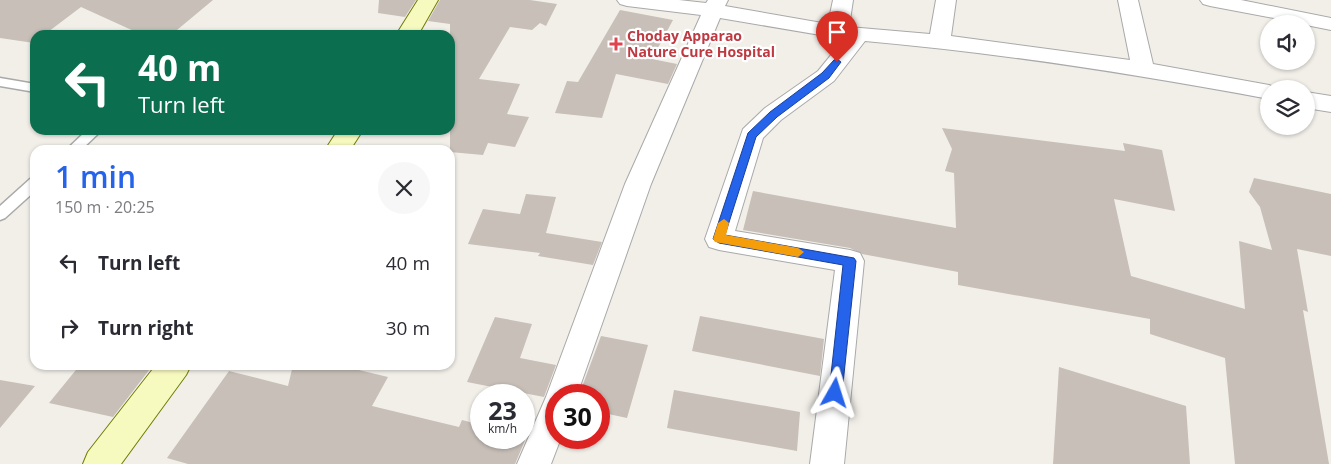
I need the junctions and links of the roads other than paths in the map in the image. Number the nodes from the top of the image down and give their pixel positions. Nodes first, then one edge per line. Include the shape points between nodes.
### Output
1 (428, 0) edge
2 (627, 0) edge
3 (843, 0) edge
4 (946, 0) edge
5 (1128, 0) edge
6 (1210, 0) edge
7 (715, 5) edge
8 (1331, 24) edge
9 (410, 30) edge
10 (848, 33) junction
11 (940, 41) junction
12 (1143, 69) junction
13 (0, 82) edge
14 (30, 87) edge
15 (1260, 90) edge
16 (1315, 101) edge
17 (1331, 104) edge
18 (89, 135) edge
19 (78, 145) edge
20 (30, 187) edge
21 (0, 214) edge
22 (171, 370) edge
23 (565, 384) edge
24 (545, 436) edge
25 (100, 464) edge
26 (534, 464) edge
27 (827, 464) edge

1 - 9 street
2 - 7 street
3 - 10 street
4 - 11 street
5 - 12 street
6 - 8 street
7 - 10 street
7 - 23 street via 638,184
10 - 11 street
10 - 27 street via 826,76 773,114 752,136 719,239 850,261
11 - 12 street
12 - 15 street
13 - 14 lane
16 - 17 street
18 - 19 lane
20 - 21 lane
22 - 25 street
24 - 26 street

